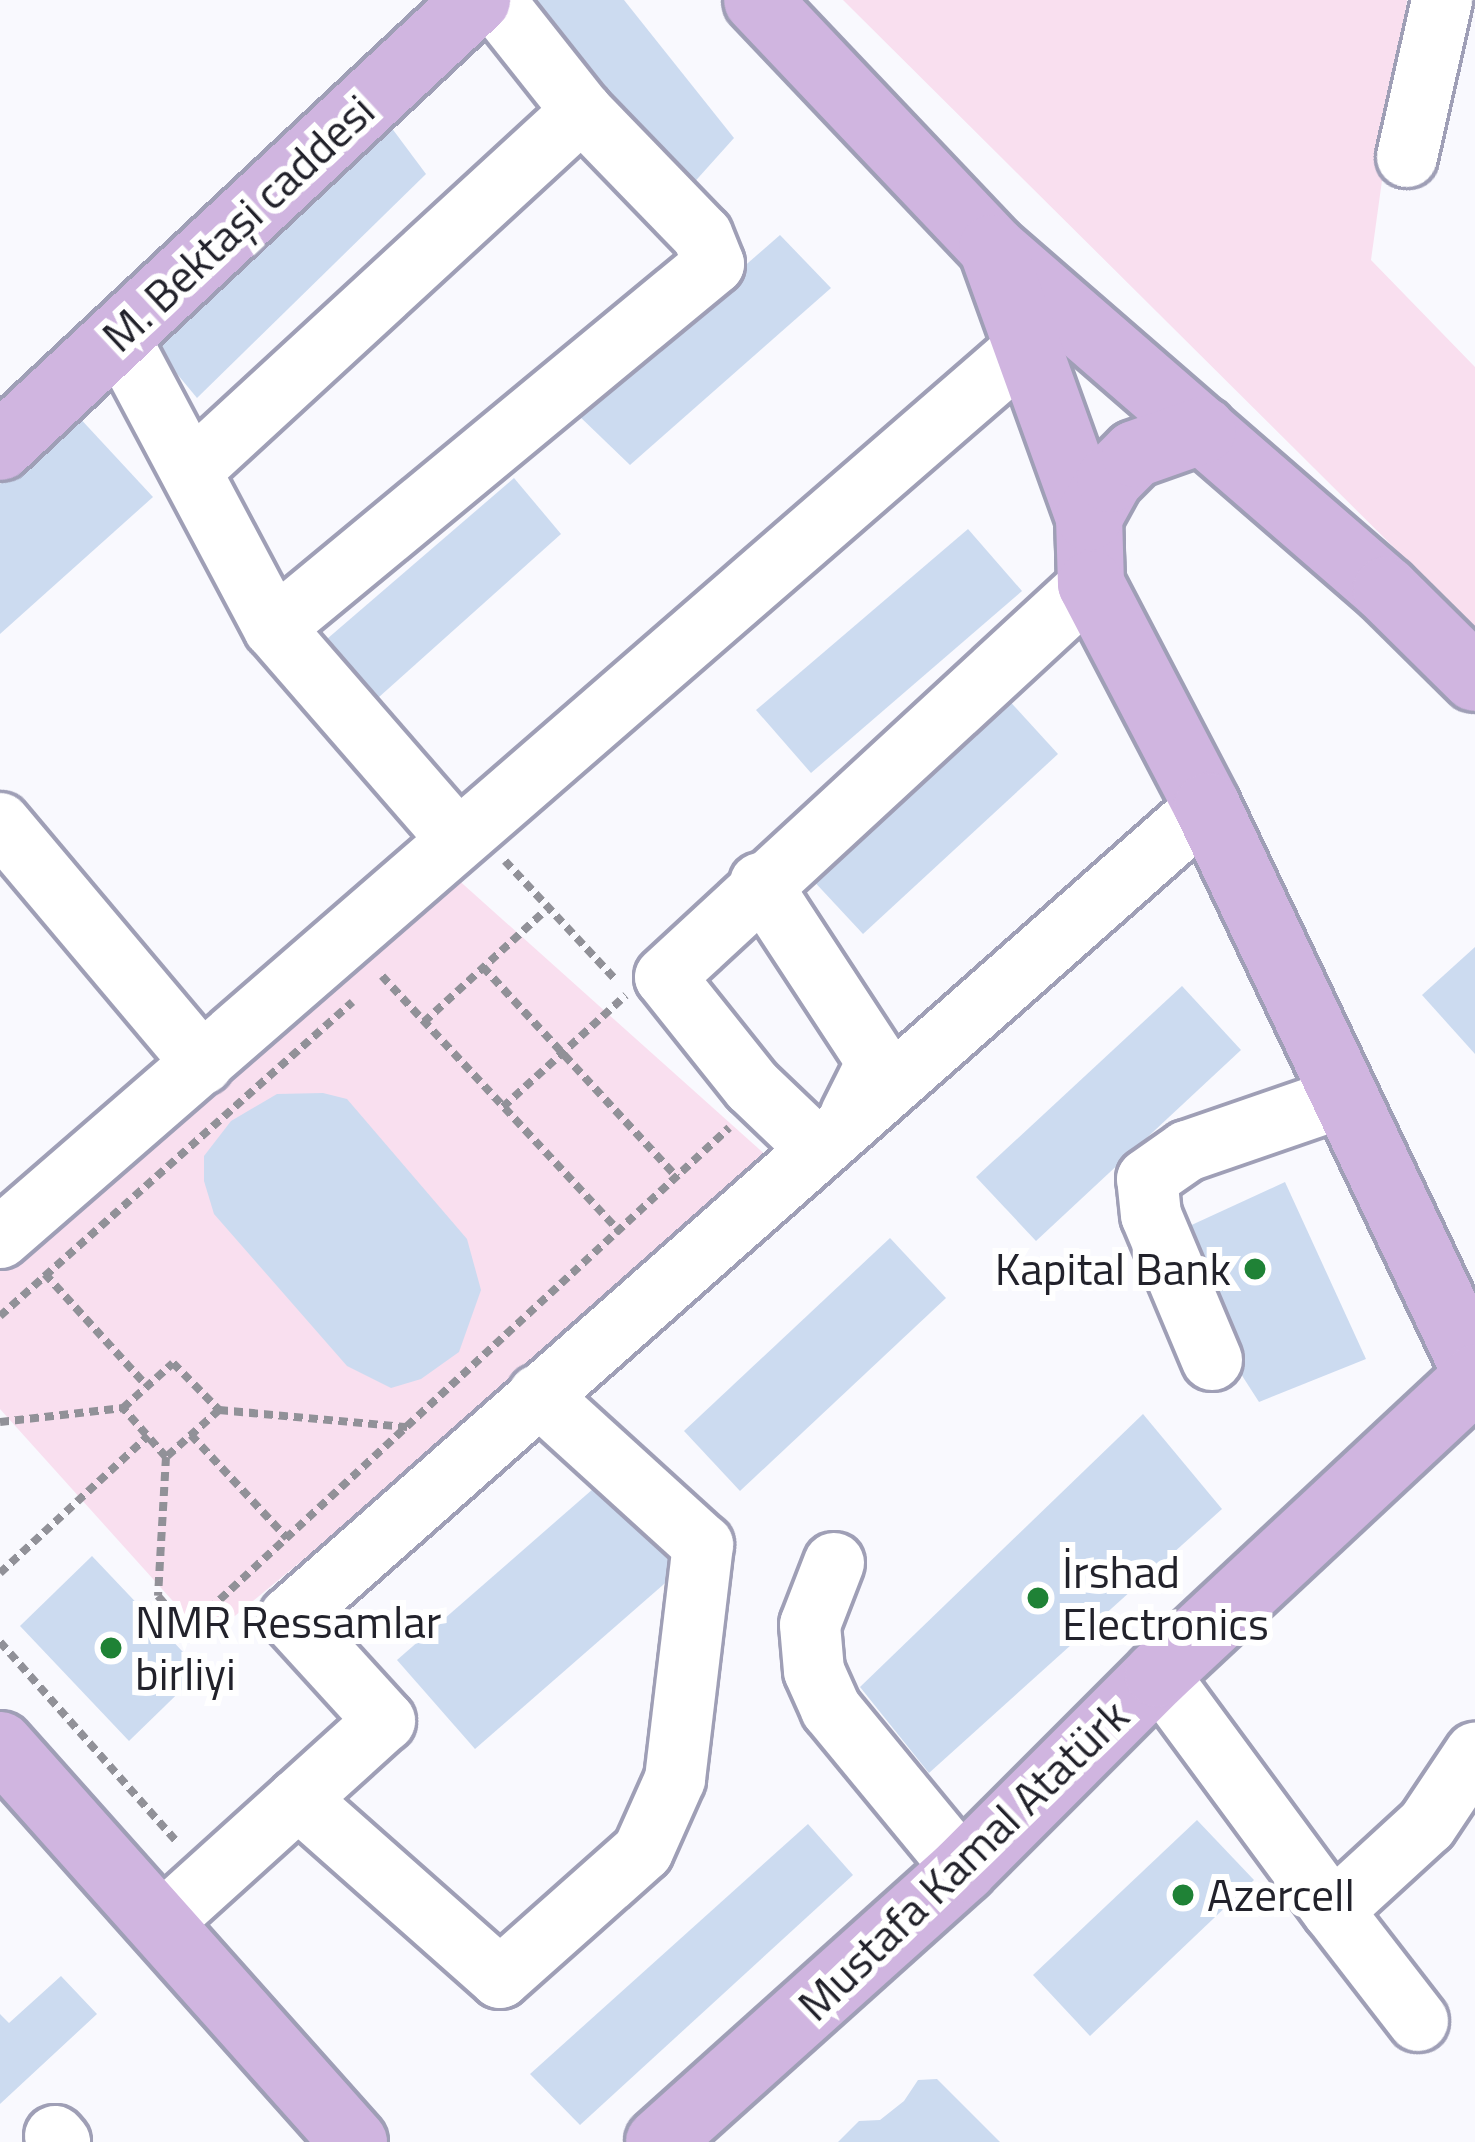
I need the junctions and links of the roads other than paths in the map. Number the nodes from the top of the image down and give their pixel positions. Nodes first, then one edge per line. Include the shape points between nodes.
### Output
1 (477, 0) edge
2 (494, 0) edge
3 (757, 0) edge
4 (1442, 0) edge
5 (582, 111) junction
6 (1407, 158) dead end
7 (992, 248) junction
8 (118, 335) junction
9 (1023, 350) junction
10 (1203, 430) junction
11 (0, 447) edge
12 (193, 469) junction
13 (1089, 517) junction
14 (1091, 584) junction
15 (274, 628) junction
16 (1475, 678) edge
17 (1207, 806) junction
18 (0, 823) edge
19 (473, 856) junction
20 (760, 883) junction
21 (203, 1064) junction
22 (1344, 1097) junction
23 (834, 1133) junction
24 (22, 1256) edge
25 (1212, 1360) dead end
26 (1475, 1375) edge
27 (538, 1395) junction
28 (834, 1563) dead end
29 (1158, 1673) junction
30 (0, 1745) edge
31 (1475, 1753) edge
32 (298, 1799) junction
33 (963, 1869) junction
34 (1333, 1911) junction
35 (160, 1924) junction
36 (1418, 2021) dead end
37 (354, 2142) edge
38 (659, 2142) edge

1 - 8 main road, M. Bektaşi caddesi
2 - 5 street
3 - 7 main road
4 - 6 street
5 - 12 street
5 - 15 street via 702,235 714,264
7 - 9 main road
7 - 10 main road
8 - 11 main road, M. Bektaşi caddesi
8 - 12 street
9 - 13 main road
9 - 19 street
10 - 13 main road via 1135,454
10 - 16 main road
12 - 15 street
13 - 14 main road
14 - 17 main road
14 - 20 street
15 - 19 street
17 - 22 main road
17 - 23 street
18 - 21 street
19 - 21 street
20 - 23 street via 877,1062
20 - 23 street via 664,977 752,1086
21 - 24 street
22 - 25 street via 1187,1151 1147,1178 1151,1215
22 - 26 main road
23 - 27 street
26 - 29 main road, Mustafa Kamal Atatürk
27 - 32 street via 290,1617 385,1721
27 - 32 street via 704,1545 675,1779 643,1851 500,1978
28 - 33 street via 810,1625 814,1671 832,1709
29 - 33 main road, Mustafa Kamal Atatürk
29 - 34 street
30 - 35 main road
31 - 34 street via 1427,1825
32 - 35 street
33 - 38 main road, Mustafa Kamal Atatürk
34 - 36 street
35 - 37 main road

